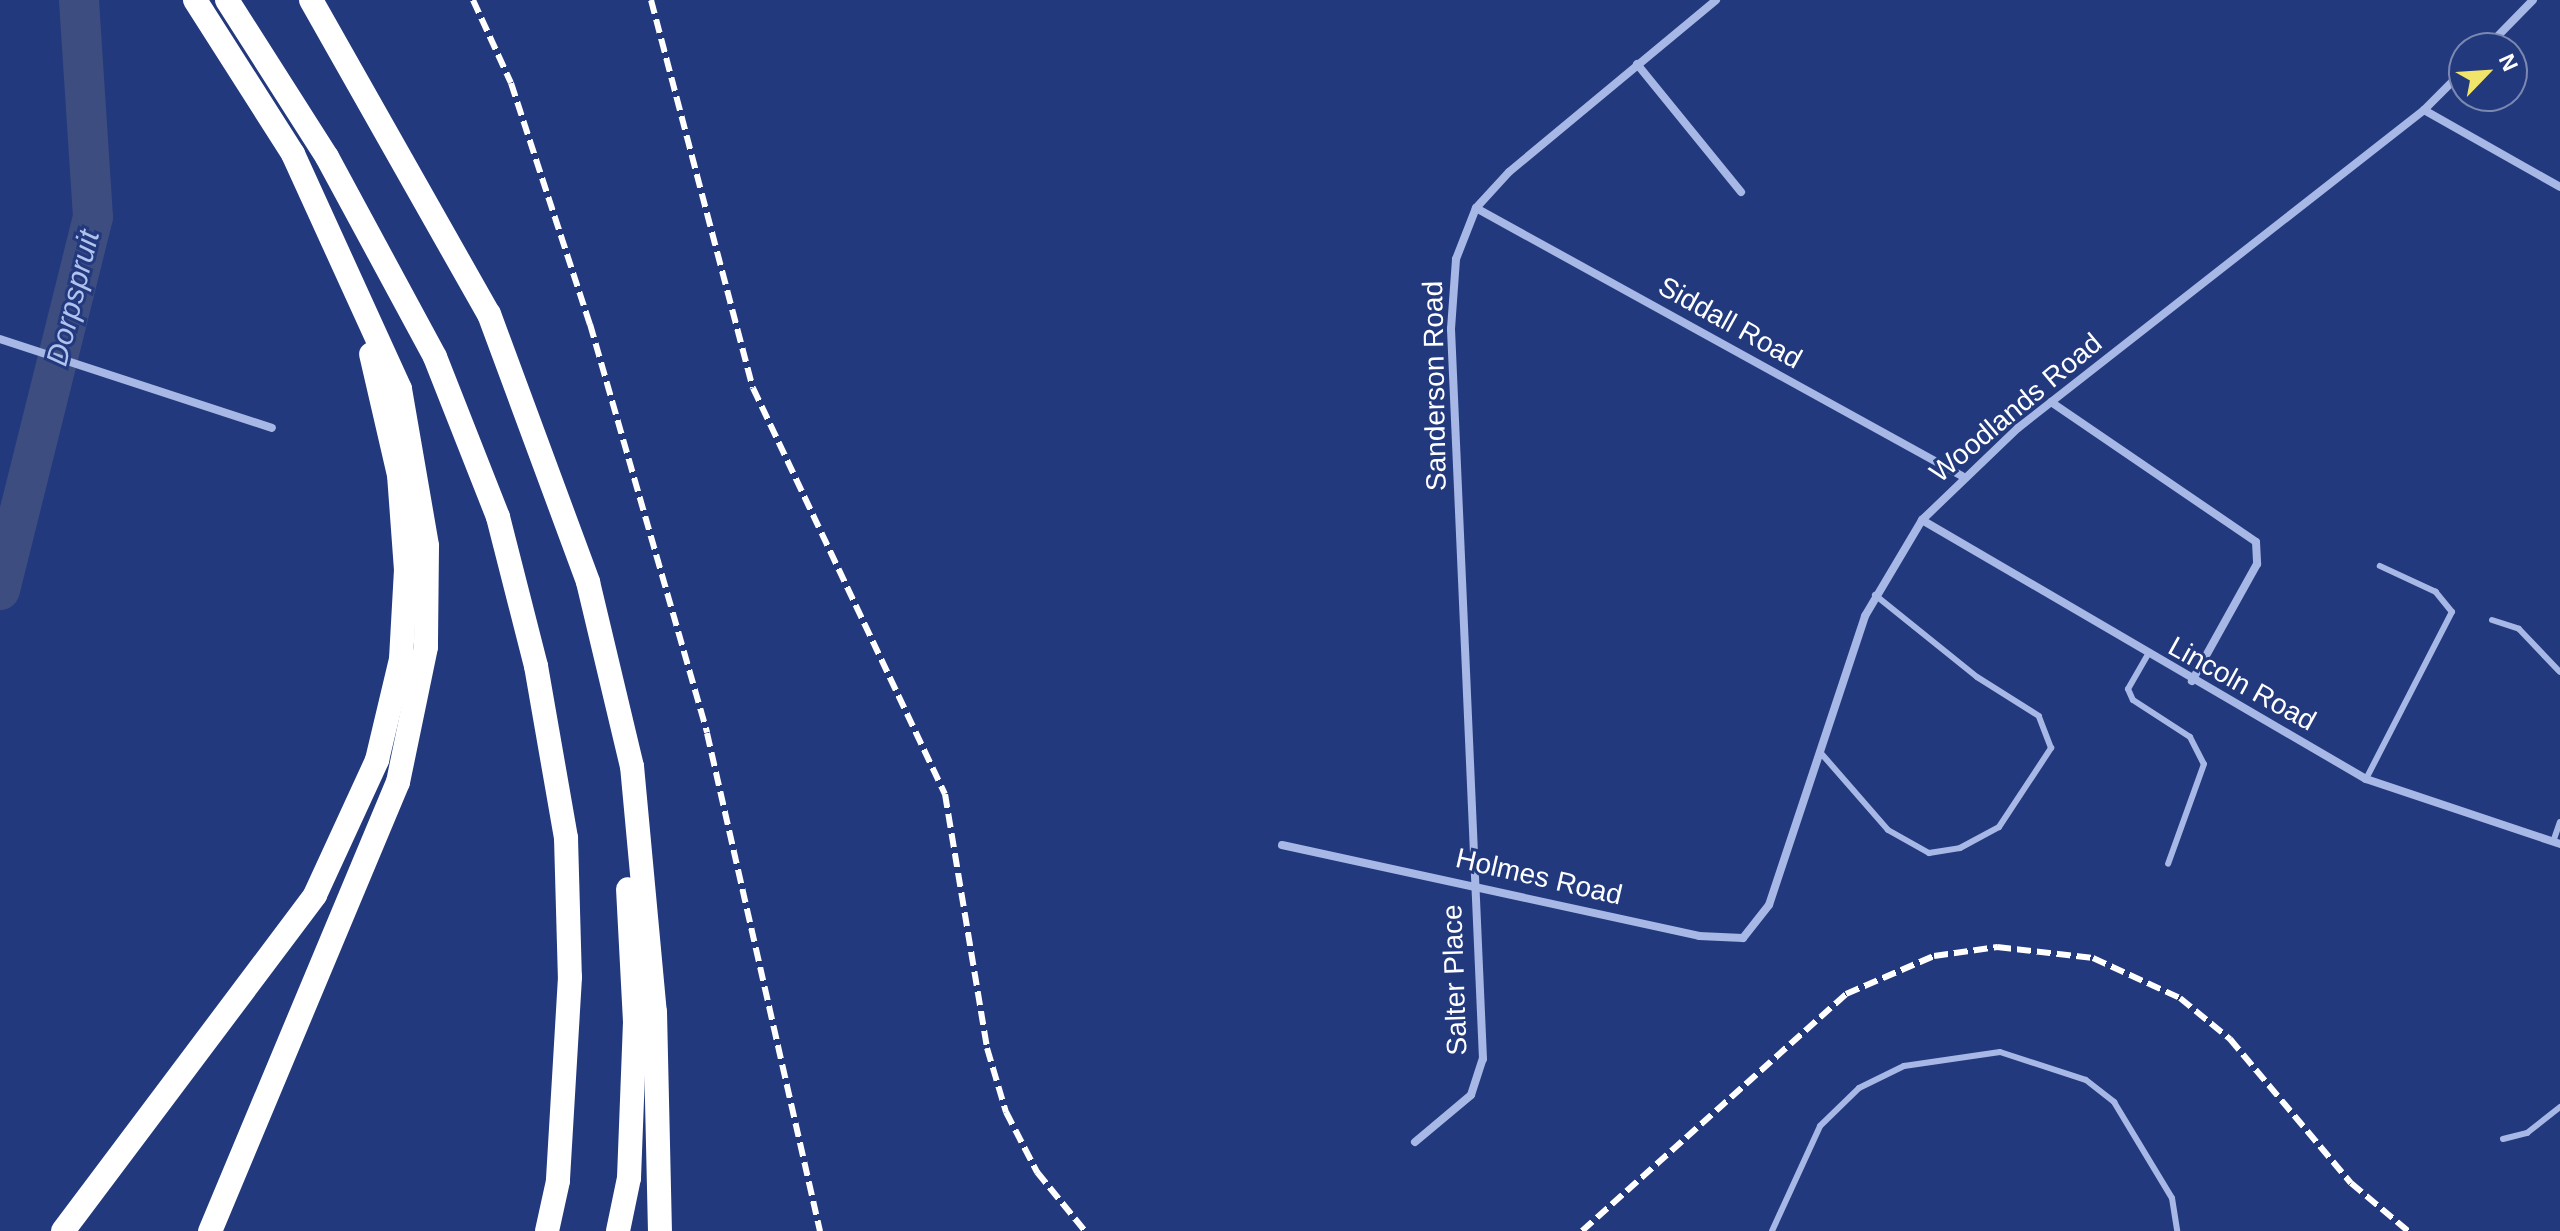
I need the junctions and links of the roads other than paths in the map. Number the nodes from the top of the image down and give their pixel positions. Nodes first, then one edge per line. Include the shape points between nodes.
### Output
1 (195, 0) edge
2 (227, 0) edge
3 (311, 0) edge
4 (1716, 0) edge
5 (2533, 0) edge
6 (2502, 32) edge
7 (1637, 64) junction
8 (2448, 86) edge
9 (2424, 110) junction
10 (2560, 187) edge
11 (1741, 192) dead end
12 (1476, 208) junction
13 (348, 268) junction
14 (0, 339) edge
15 (2051, 402) junction
16 (272, 428) dead end
17 (1962, 476) junction
18 (1922, 520) junction
19 (2380, 566) dead end
20 (588, 582) junction
21 (1875, 595) junction
22 (2492, 620) dead end
23 (2147, 656) junction
24 (2560, 672) edge
25 (2192, 681) junction
26 (1820, 752) junction
27 (2366, 779) junction
28 (2560, 822) edge
29 (2557, 843) edge
30 (1282, 845) dead end
31 (2168, 864) dead end
32 (1474, 885) junction
33 (1769, 905) joint
34 (2560, 1107) edge
35 (2503, 1139) dead end
36 (1415, 1142) dead end
37 (63, 1231) edge
38 (210, 1231) edge
39 (547, 1231) edge
40 (618, 1231) edge
41 (660, 1231) edge
42 (1772, 1231) edge
43 (2177, 1231) edge

1 - 13 highway via 293,154
2 - 39 highway via 327,157 435,357 509,562 566,838 570,977 558,1181
3 - 20 highway via 489,314 547,455
4 - 7 street, Sanderson Road
5 - 6 street
7 - 11 street
7 - 12 street, Sanderson Road
8 - 9 street, Woodlands Road
9 - 10 street
9 - 15 street, Woodlands Road
12 - 17 street, Siddall Road
12 - 32 street, Sanderson Road via 1456,259 1451,329
13 - 37 highway via 399,475 406,570 401,659 377,760 315,895
13 - 38 highway via 400,389 419,471 426,647 398,782
14 - 16 street
15 - 17 street, Woodlands Road
15 - 25 street via 2256,542 2257,564
17 - 18 street, Woodlands Road
18 - 21 street, Woodlands Road
18 - 23 street, Lincoln Road
19 - 27 lane via 2436,592 2452,612
20 - 40 highway via 621,768 635,1022 629,1178
20 - 41 highway via 632,766 655,1012
21 - 26 street, Woodlands Road
21 - 26 lane via 2039,716 2051,748 1999,827 1960,848 1929,853 1888,830
22 - 24 lane via 2519,629
23 - 25 street, Lincoln Road
23 - 31 lane via 2128,689 2133,700 2190,737 2204,764
25 - 27 street, Lincoln Road
26 - 33 street, Woodlands Road
27 - 29 street, Lincoln Road
28 - 29 lane
30 - 32 street, Holmes Road
32 - 33 street, Holmes Road via 1729,941 1757,928
32 - 36 street, Salter Place via 1483,1059 1471,1095
34 - 35 lane via 2527,1133
42 - 43 lane via 1820,1126 1859,1088 1904,1066 2000,1052 2086,1080 2114,1102 2172,1198

